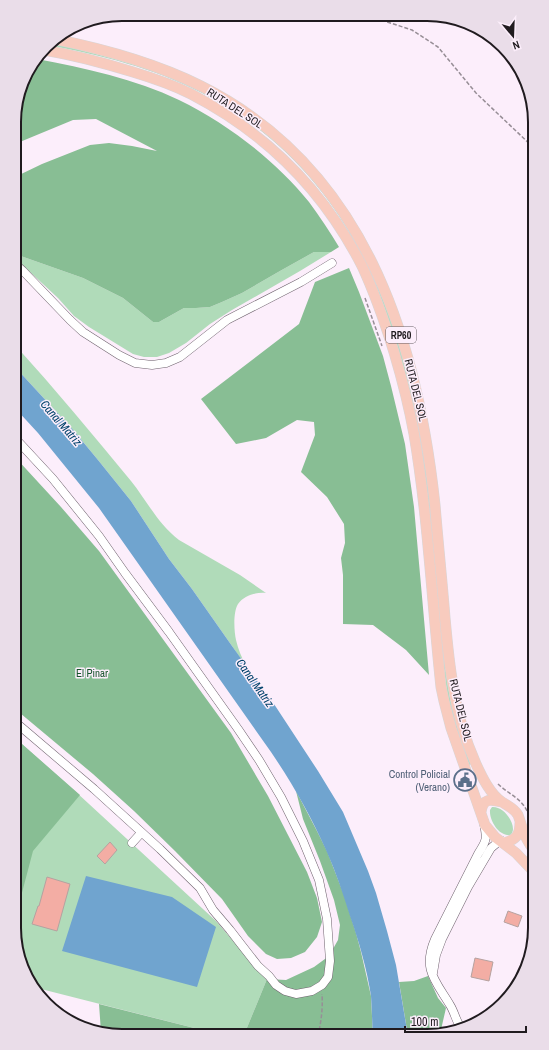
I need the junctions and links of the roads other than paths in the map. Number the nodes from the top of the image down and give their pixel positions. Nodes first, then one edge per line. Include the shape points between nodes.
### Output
1 (62, 41) edge
2 (51, 51) edge
3 (332, 263) dead end
4 (21, 269) edge
5 (21, 445) edge
6 (21, 727) edge
7 (502, 802) junction
8 (482, 816) junction
9 (520, 821) junction
10 (141, 833) junction
11 (502, 842) junction
12 (528, 842) edge
13 (132, 843) dead end
14 (528, 866) edge
15 (433, 976) junction
16 (459, 1024) edge

1 - 7 main road, RUTA DEL SOL / RP60 via 158,68 203,87 232,104 295,153 327,189 353,227 387,294 421,408 431,469 455,699 477,766 489,788
2 - 8 main road, RUTA DEL SOL / RP60 via 147,76 205,102 240,124 278,154 318,197 345,236 362,268 382,318 410,415 419,470 442,694
3 - 4 street via 301,282 226,320 180,357 152,365 135,363 119,356 83,332
5 - 10 street via 53,479 99,536 238,729 281,797 319,880 327,919 330,961 328,977 322,985 312,991 296,994 276,985 213,910 200,888
6 - 10 street
7 - 8 main road via 486,801 482,805
7 - 9 main road, RUTA DEL SOL / RP60 via 513,809
8 - 11 main road, RUTA DEL SOL / RP60 via 490,831
8 - 15 street via 485,843 432,945 429,958
9 - 11 main road via 520,830 516,838
9 - 12 main road, RUTA DEL SOL / RP60
10 - 13 street
11 - 14 main road, RUTA DEL SOL / RP60
11 - 15 street via 491,848 468,887 436,954
15 - 16 street

